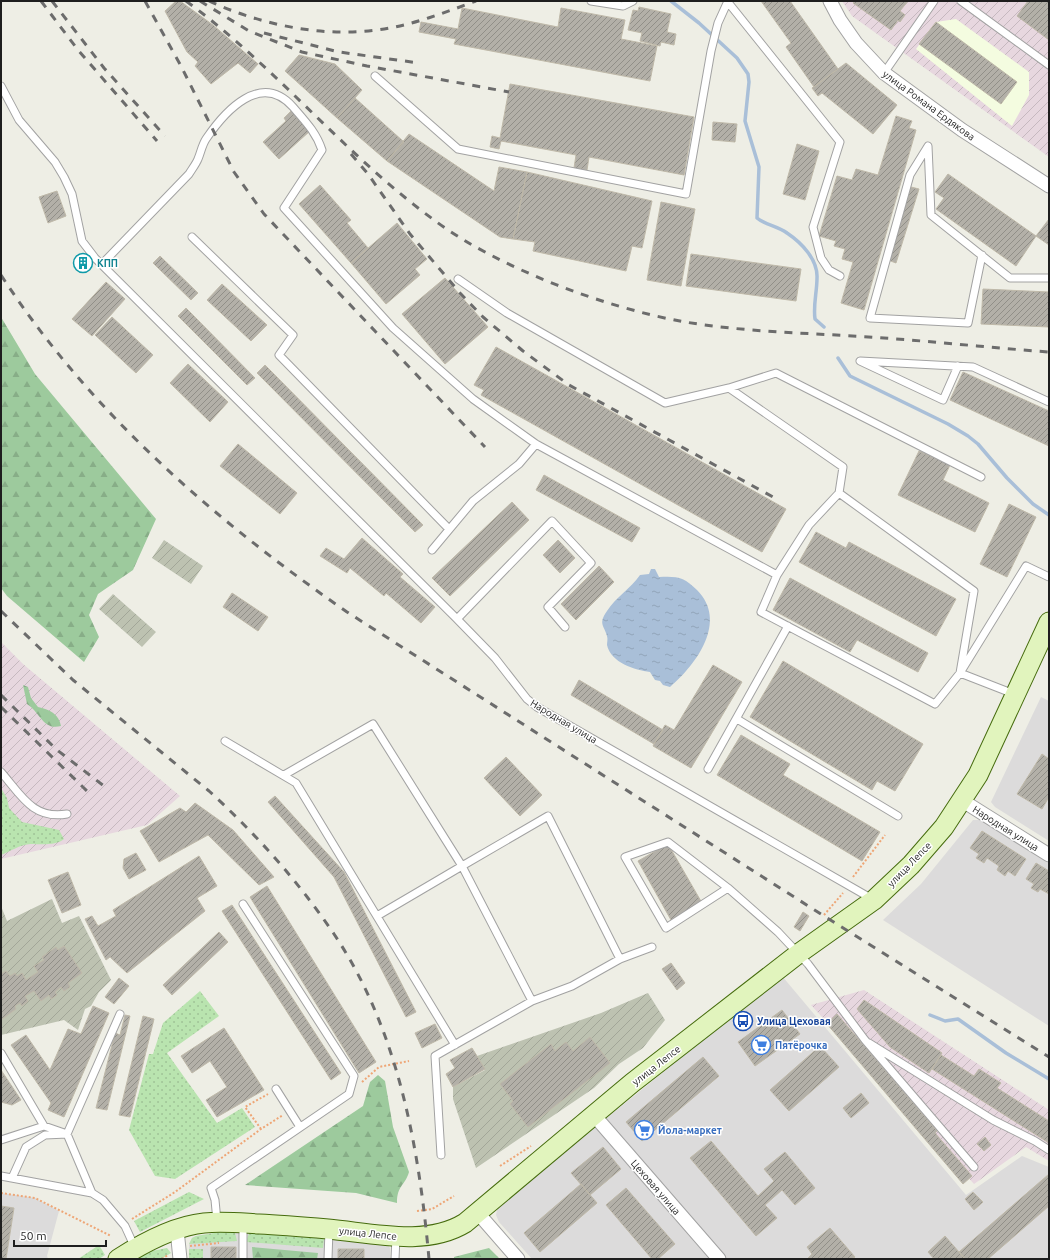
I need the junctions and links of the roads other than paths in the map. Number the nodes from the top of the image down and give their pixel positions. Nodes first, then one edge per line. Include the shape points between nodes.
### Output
1 (591, 1) edge
2 (633, 1) edge
3 (728, 1) edge
4 (830, 1) edge
5 (961, 1) edge
6 (932, 2) edge
7 (1049, 65) edge
8 (884, 73) junction
9 (375, 76) dead end
10 (1, 86) edge
11 (1049, 186) edge
12 (192, 237) dead end
13 (982, 256) junction
14 (102, 264) junction
15 (840, 276) dead end
16 (1049, 278) edge
17 (458, 279) dead end
18 (958, 366) junction
19 (729, 388) junction
20 (1049, 402) edge
21 (536, 444) junction
22 (980, 477) dead end
23 (839, 493) junction
24 (448, 528) junction
25 (432, 550) dead end
26 (777, 575) junction
27 (1049, 577) edge
28 (457, 619) junction
29 (1049, 622) edge
30 (565, 626) dead end
31 (788, 626) junction
32 (960, 673) junction
33 (1016, 695) junction
34 (736, 720) junction
35 (225, 741) dead end
36 (708, 769) dead end
37 (1, 772) edge
38 (284, 775) junction
39 (963, 800) junction
40 (67, 814) dead end
41 (898, 816) dead end
42 (1049, 855) edge
43 (462, 866) junction
44 (728, 888) junction
45 (874, 900) junction
46 (243, 904) dead end
47 (377, 916) junction
48 (652, 947) dead end
49 (798, 954) junction
50 (620, 960) junction
51 (532, 1001) junction
52 (120, 1014) dead end
53 (865, 1040) junction
54 (454, 1044) junction
55 (1, 1053) edge
56 (276, 1089) road end
57 (593, 1114) junction
58 (44, 1126) junction
59 (300, 1126) junction
60 (67, 1134) junction
61 (1, 1140) edge
62 (1049, 1150) edge
63 (441, 1155) dead end
64 (974, 1167) dead end
65 (1, 1176) edge
66 (12, 1178) junction
67 (92, 1194) junction
68 (477, 1212) junction
69 (217, 1222) junction
70 (242, 1223) junction
71 (328, 1229) junction
72 (396, 1237) junction
73 (181, 1238) junction
74 (135, 1248) junction
75 (118, 1259) edge
76 (180, 1259) edge
77 (243, 1259) edge
78 (328, 1259) edge
79 (395, 1259) edge
80 (518, 1259) edge
81 (719, 1259) edge

1 - 2 lane via 623,6
3 - 9 lane via 718,23 711,51 686,194 458,149
3 - 15 lane via 840,142 812,227 821,258 829,270
4 - 8 street, улица Романа Ердякова via 856,44
5 - 7 lane
6 - 8 lane
8 - 11 street, улица Романа Ердякова via 962,130
10 - 14 lane, Народная улица via 20,120 55,162 64,177 72,194 82,241
12 - 24 lane via 293,335 279,355
13 - 13 lane via 931,215 928,146 910,175 870,318 968,323
13 - 16 lane via 1010,278
14 - 21 lane via 189,174 205,140 225,114 248,96 263,92 277,94 290,103 309,125 322,150 284,208 394,328 472,399
14 - 28 lane, Народная улица
17 - 19 lane via 508,313 665,403
18 - 18 lane via 867,362 860,362 943,400
18 - 20 lane via 973,367
19 - 22 lane via 776,373
19 - 23 lane via 843,467
21 - 24 lane via 520,464 472,501
21 - 26 lane
23 - 26 lane via 809,525
23 - 32 lane via 974,592
24 - 25 lane
26 - 31 lane via 761,612
27 - 32 lane via 1026,566
28 - 30 lane via 552,521 591,563 548,607
28 - 45 lane, Народная улица via 537,707
29 - 33 main road, улица Лепсе
31 - 32 lane via 935,704
31 - 34 lane
32 - 33 lane
33 - 39 main road, улица Лепсе via 988,756
34 - 36 lane
34 - 41 lane
35 - 38 lane
37 - 40 lane via 38,811 50,815
38 - 43 lane via 373,724
38 - 47 lane via 296,783
39 - 42 street, Народная улица
39 - 45 main road, улица Лепсе via 944,827 911,865
43 - 47 lane
43 - 50 lane via 548,816
43 - 51 lane
44 - 44 lane via 666,928 625,857 668,842
44 - 49 lane via 778,932
45 - 49 main road, улица Лепсе
46 - 59 lane via 354,1076 348,1094
47 - 54 lane
48 - 50 lane
49 - 53 lane
49 - 57 main road, улица Лепсе
50 - 51 lane via 572,986
51 - 54 lane
52 - 60 lane
53 - 62 lane via 993,1120
53 - 64 lane
54 - 63 lane via 435,1056
55 - 58 lane
56 - 59 lane
57 - 68 main road, улица Лепсе
57 - 81 street, Цеховая улица
58 - 60 lane
58 - 61 lane
59 - 69 lane via 211,1188
60 - 66 lane via 44,1136 26,1147
60 - 67 lane
65 - 66 lane
66 - 67 lane
67 - 74 lane via 103,1200 125,1226
68 - 72 main road, улица Лепсе via 465,1223 446,1232
68 - 80 street
69 - 70 main road, улица Лепсе
69 - 73 main road, улица Лепсе via 202,1223
70 - 71 main road, улица Лепсе
70 - 77 lane
71 - 72 main road, улица Лепсе
71 - 78 lane
72 - 79 lane
73 - 74 main road, улица Лепсе
73 - 76 street
74 - 75 main road, улица Лепсе

